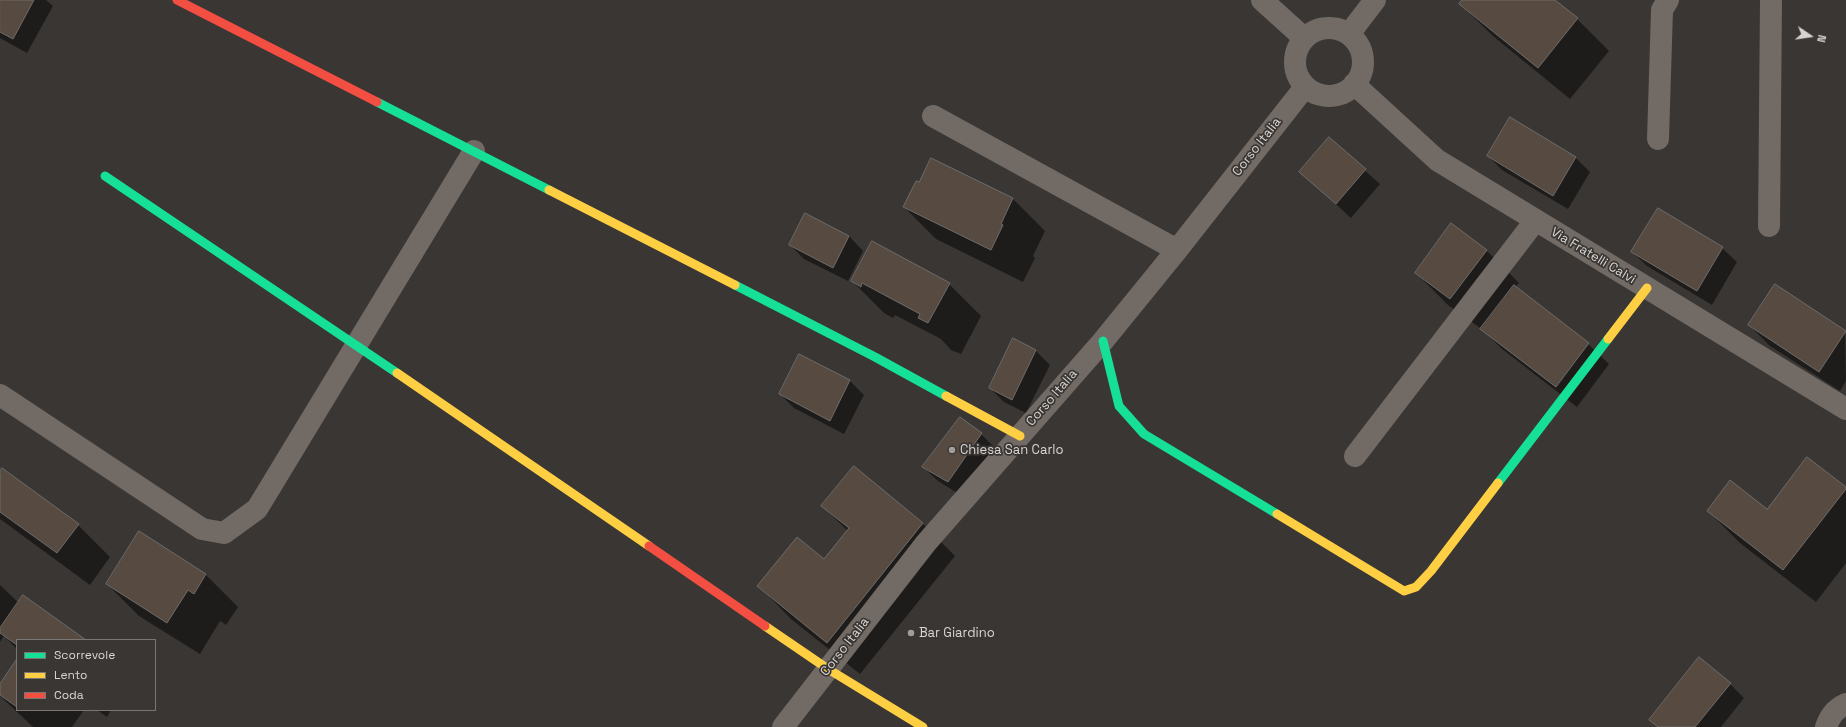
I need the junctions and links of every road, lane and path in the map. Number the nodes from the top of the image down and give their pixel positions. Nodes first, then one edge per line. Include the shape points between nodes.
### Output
1 (177, 0) edge
2 (1262, 0) edge
3 (1375, 0) edge
4 (1668, 0) edge
5 (1771, 0) edge
6 (1349, 34) junction
7 (1304, 38) junction
8 (1354, 84) junction
9 (1305, 86) junction
10 (933, 116) dead end
11 (1658, 139) dead end
12 (474, 151) junction
13 (105, 176) dead end
14 (1535, 221) junction
15 (1769, 226) dead end
16 (1177, 250) junction
17 (1647, 288) junction
18 (1103, 341) junction
19 (356, 345) junction
20 (0, 395) edge
21 (1846, 409) edge
22 (1020, 436) junction
23 (1355, 456) dead end
24 (828, 669) junction
25 (1846, 704) edge
26 (782, 727) edge
27 (923, 727) edge
28 (1826, 727) edge

1 - 12 street
2 - 7 street
3 - 6 street
4 - 11 street via 1662,10
5 - 15 street
6 - 7 street via 1340,29 1322,28
6 - 8 street via 1358,44 1363,66
7 - 9 street via 1294,62 1296,73
8 - 9 street via 1346,92 1331,96 1315,93
8 - 14 street, Via Fratelli Calvi via 1437,160
9 - 16 street, Corso Italia
10 - 16 street
12 - 19 street
12 - 22 street via 875,357
13 - 19 street
14 - 17 street, Via Fratelli Calvi
14 - 23 street
16 - 18 street, Corso Italia
17 - 18 street via 1431,571 1416,588 1404,591 1144,434 1119,406
17 - 21 street, Via Fratelli Calvi
18 - 22 street, Corso Italia
19 - 20 street via 257,509 224,533 202,529
19 - 24 street
22 - 24 street, Corso Italia via 926,543
24 - 26 street, Corso Italia
24 - 27 street
25 - 28 street via 1836,710

